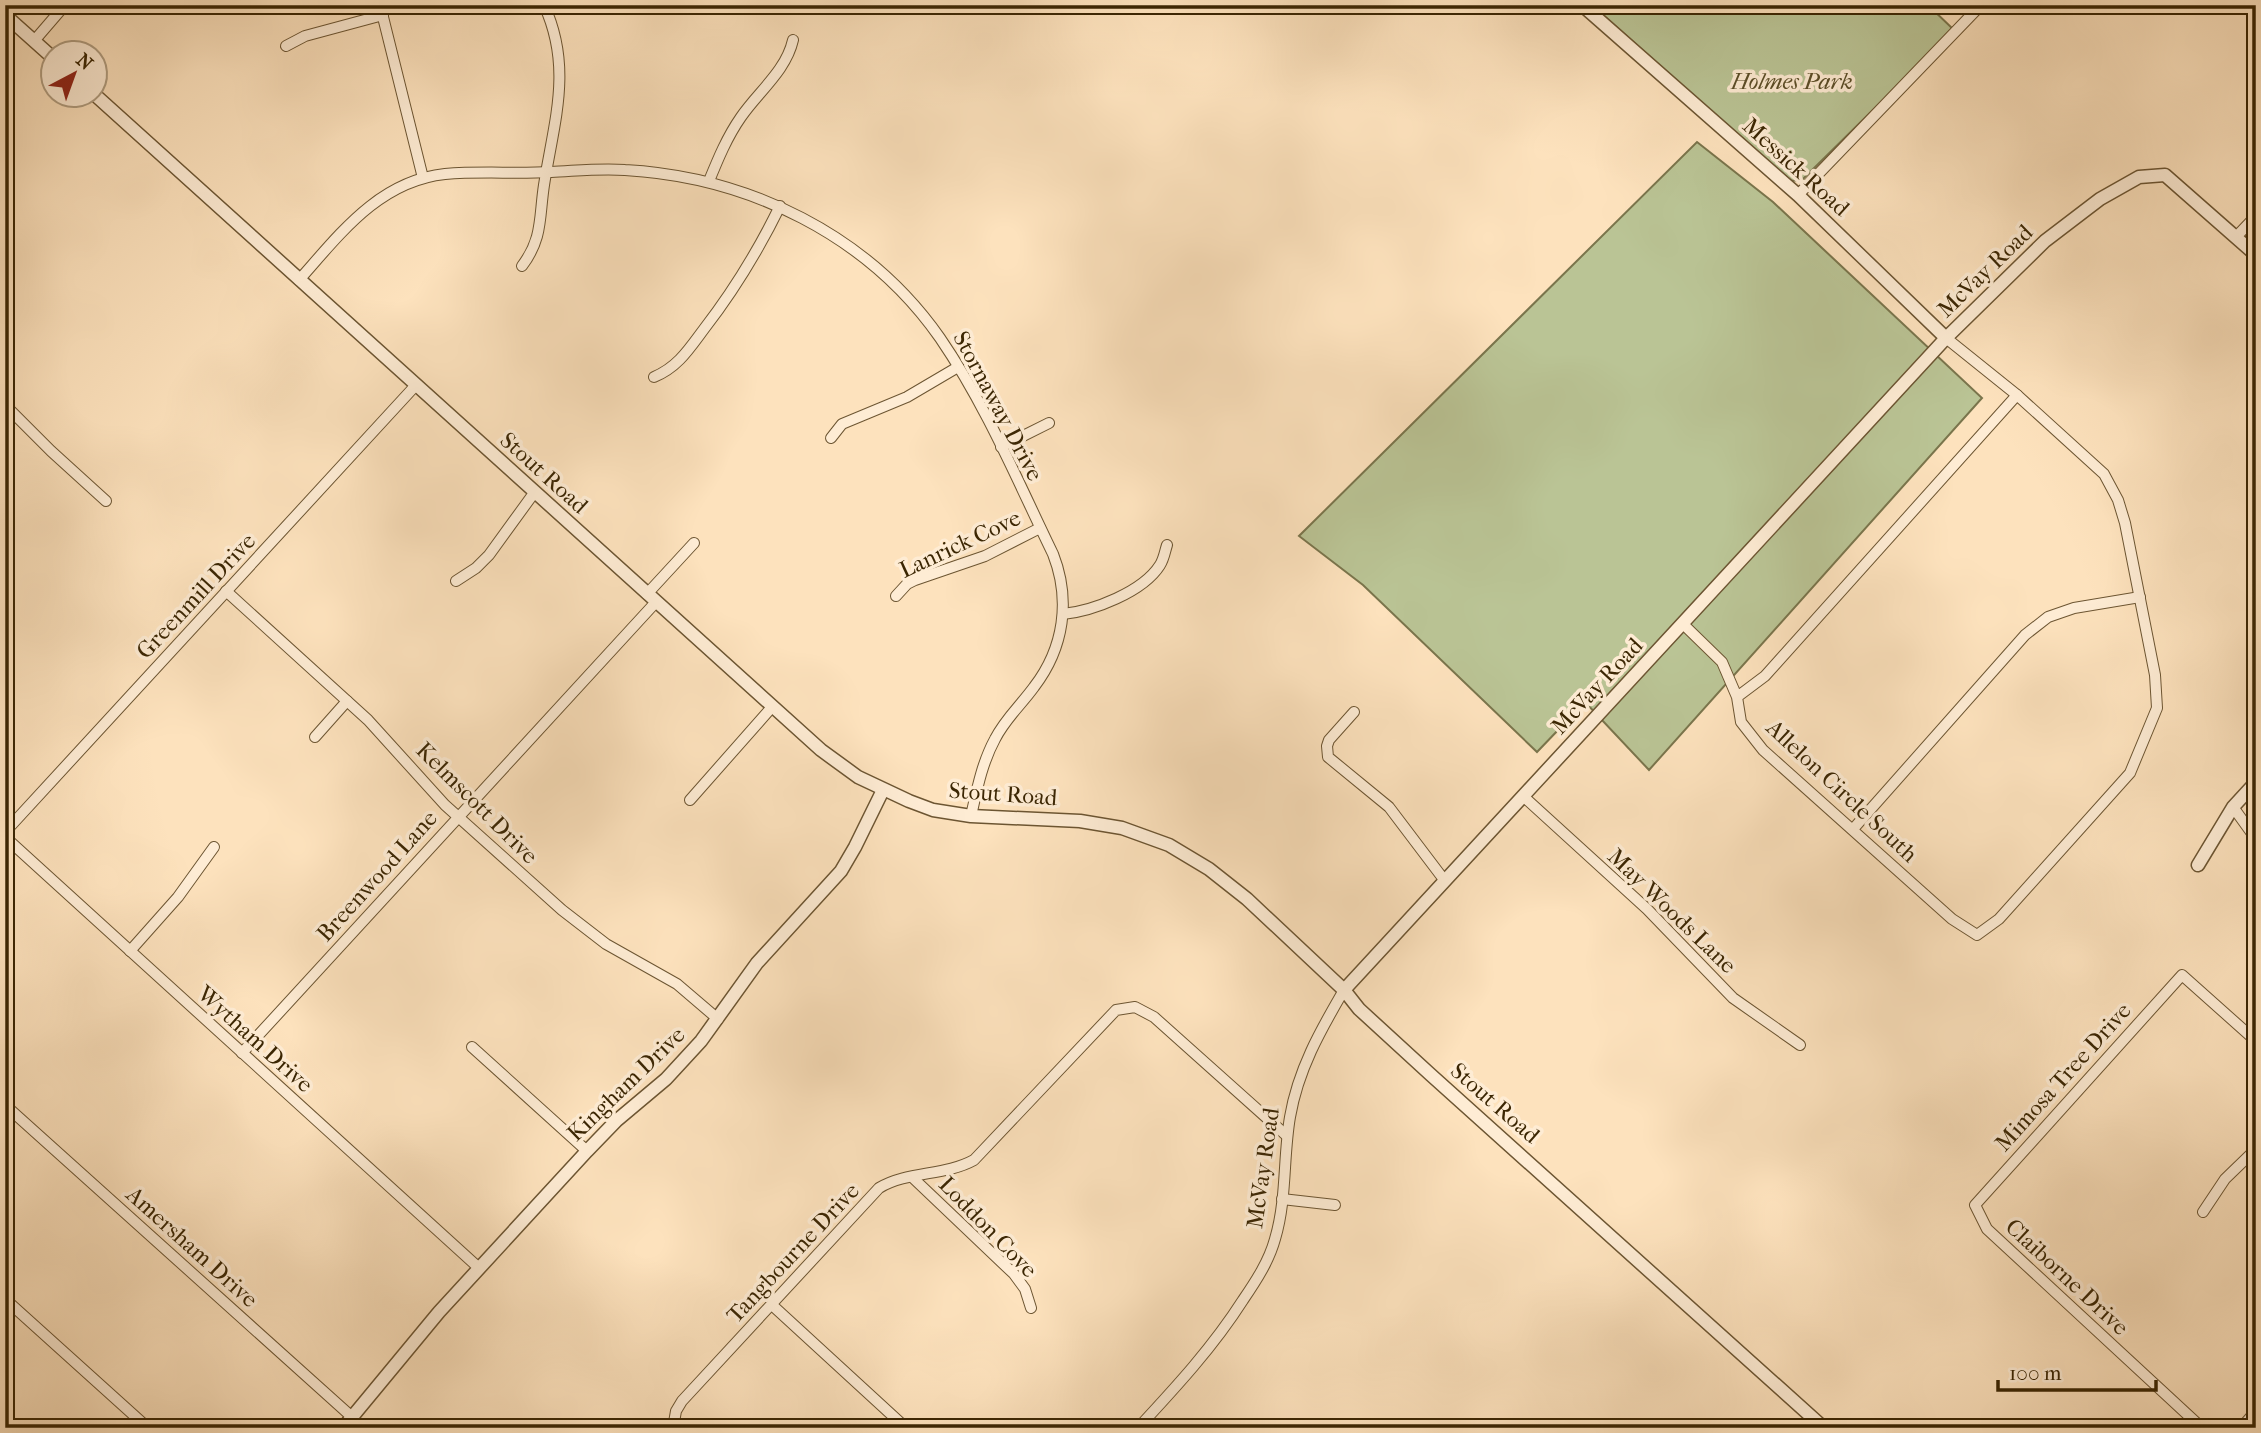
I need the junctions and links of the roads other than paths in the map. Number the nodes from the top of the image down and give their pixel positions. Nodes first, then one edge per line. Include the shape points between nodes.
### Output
1 (65, 5) edge
2 (544, 5) edge
3 (1582, 5) edge
4 (1981, 5) edge
5 (381, 10) edge
6 (5, 15) edge
7 (793, 40) dead end
8 (34, 41) junction
9 (38, 45) edge
10 (285, 46) dead end
11 (108, 107) edge
12 (547, 173) junction
13 (423, 178) junction
14 (709, 181) junction
15 (1798, 195) junction
16 (780, 206) junction
17 (2256, 216) edge
18 (2236, 237) junction
19 (2256, 255) edge
20 (522, 267) dead end
21 (299, 280) junction
22 (1946, 338) junction
23 (958, 367) junction
24 (654, 377) dead end
25 (416, 385) junction
26 (2017, 396) junction
27 (5, 405) edge
28 (1049, 423) dead end
29 (831, 438) dead end
30 (1001, 447) junction
31 (534, 493) junction
32 (106, 500) dead end
33 (1040, 528) junction
34 (694, 543) dead end
35 (1167, 545) dead end
36 (456, 580) dead end
37 (226, 591) junction
38 (896, 596) dead end
39 (2140, 597) junction
40 (652, 598) junction
41 (1063, 614) junction
42 (1683, 624) junction
43 (1737, 697) junction
44 (347, 701) junction
45 (772, 707) junction
46 (1354, 712) dead end
47 (315, 737) dead end
48 (2256, 782) edge
49 (883, 790) junction
50 (1524, 797) junction
51 (690, 800) dead end
52 (2233, 807) junction
53 (458, 817) junction
54 (971, 817) junction
55 (1854, 828) junction
56 (5, 835) edge
57 (2256, 839) edge
58 (214, 847) dead end
59 (2198, 865) dead end
60 (1445, 881) junction
61 (130, 951) junction
62 (1344, 990) junction
63 (718, 1019) junction
64 (2256, 1041) edge
65 (1800, 1045) dead end
66 (472, 1047) dead end
67 (242, 1053) junction
68 (5, 1105) edge
69 (1287, 1136) junction
70 (2256, 1149) edge
71 (587, 1151) junction
72 (912, 1177) junction
73 (1282, 1199) junction
74 (1335, 1205) dead end
75 (1975, 1205) joint
76 (2203, 1212) dead end
77 (480, 1268) junction
78 (5, 1299) edge
79 (772, 1305) junction
80 (1031, 1308) dead end
81 (2256, 1411) edge
82 (352, 1417) junction
83 (148, 1428) edge
84 (342, 1428) edge
85 (673, 1428) edge
86 (906, 1428) edge
87 (1138, 1428) edge
88 (1824, 1428) edge
89 (2202, 1428) edge
90 (2241, 1428) edge

1 - 8 street
2 - 12 street via 556,40 561,78
3 - 15 street, Messick Road
4 - 15 street
5 - 10 street
5 - 13 street
6 - 8 street
7 - 14 street via 788,58 726,141
8 - 9 street
11 - 21 street, Stout Road
12 - 13 street, Stornaway Drive via 458,173
12 - 14 street, Stornaway Drive via 621,170
12 - 20 street via 537,243
13 - 21 street, Stornaway Drive via 368,206
14 - 16 street, Stornaway Drive
15 - 22 street, Messick Road
16 - 23 street, Stornaway Drive via 828,233 889,279 925,318
16 - 24 street via 729,297 675,366
17 - 18 street
18 - 19 street, McVay Road
18 - 22 street, McVay Road via 2165,175 2139,177 2045,241
21 - 25 street, Stout Road
22 - 26 street
22 - 42 street, McVay Road
23 - 29 street via 907,397 842,424
23 - 30 street, Stornaway Drive
25 - 31 street, Stout Road
25 - 37 street, Greenmill Drive
26 - 39 street via 2104,474 2118,500
26 - 43 street via 1765,676
27 - 32 street
28 - 30 street
30 - 33 street, Stornaway Drive
31 - 36 street via 489,555
31 - 40 street, Stout Road
33 - 38 street, Lanrick Cove via 971,562 915,580
33 - 41 street, Stornaway Drive via 1058,568
34 - 40 street, Breenwood Lane
35 - 41 street via 1160,565 1136,587 1091,609
37 - 44 street, Kelmscott Drive
37 - 56 street, Greenmill Drive
39 - 55 street via 2074,608 2048,617 2025,635
39 - 55 street, Allelon Circle South via 2157,708 2130,773 1999,919 1976,934 1952,919
40 - 45 street, Stout Road
40 - 53 street, Breenwood Lane
41 - 54 street, Stornaway Drive via 1048,666 995,738 982,768
42 - 43 street, Allelon Circle South via 1722,662
42 - 50 street, McVay Road
43 - 55 street, Allelon Circle South via 1741,722 1763,750
44 - 47 street
44 - 53 street, Kelmscott Drive
45 - 49 street, Stout Road via 839,764
45 - 51 street
46 - 60 street via 1329,740 1328,757 1389,807
48 - 52 street
49 - 54 street, Stout Road via 933,810
49 - 63 street, Kingham Drive via 841,871 757,963
50 - 60 street, McVay Road
50 - 65 street, May Woods Lane via 1647,909 1733,998
52 - 57 street
52 - 59 street
53 - 63 street, Kelmscott Drive via 577,923 677,984
53 - 67 street, Breenwood Lane
54 - 62 street, Stout Road via 1097,823 1169,845 1228,883
56 - 61 street, Wytham Drive
58 - 61 street
60 - 62 street, McVay Road
61 - 67 street, Wytham Drive
62 - 69 street, McVay Road via 1304,1066
62 - 88 street, Stout Road via 1431,1075
63 - 71 street, Kingham Drive via 666,1079
64 - 75 street, Mimosa Tree Drive via 2182,975
66 - 71 street
67 - 77 street, Wytham Drive
68 - 82 street, Amersham Drive
69 - 72 street, Tangbourne Drive via 1154,1017 1126,1007 1109,1015 977,1157
69 - 73 street, McVay Road
70 - 76 street via 2225,1179
71 - 77 street, Kingham Drive
72 - 79 street, Tangbourne Drive via 879,1188
72 - 80 street, Loddon Cove via 1014,1274
73 - 74 street
73 - 87 street, McVay Road via 1275,1240 1248,1293 1206,1353
75 - 89 street, Claiborne Drive via 1987,1229
77 - 82 street, Kingham Drive
78 - 83 street
79 - 85 street, Tangbourne Drive via 682,1401
79 - 86 street
81 - 90 street
82 - 84 street, Kingham Drive

